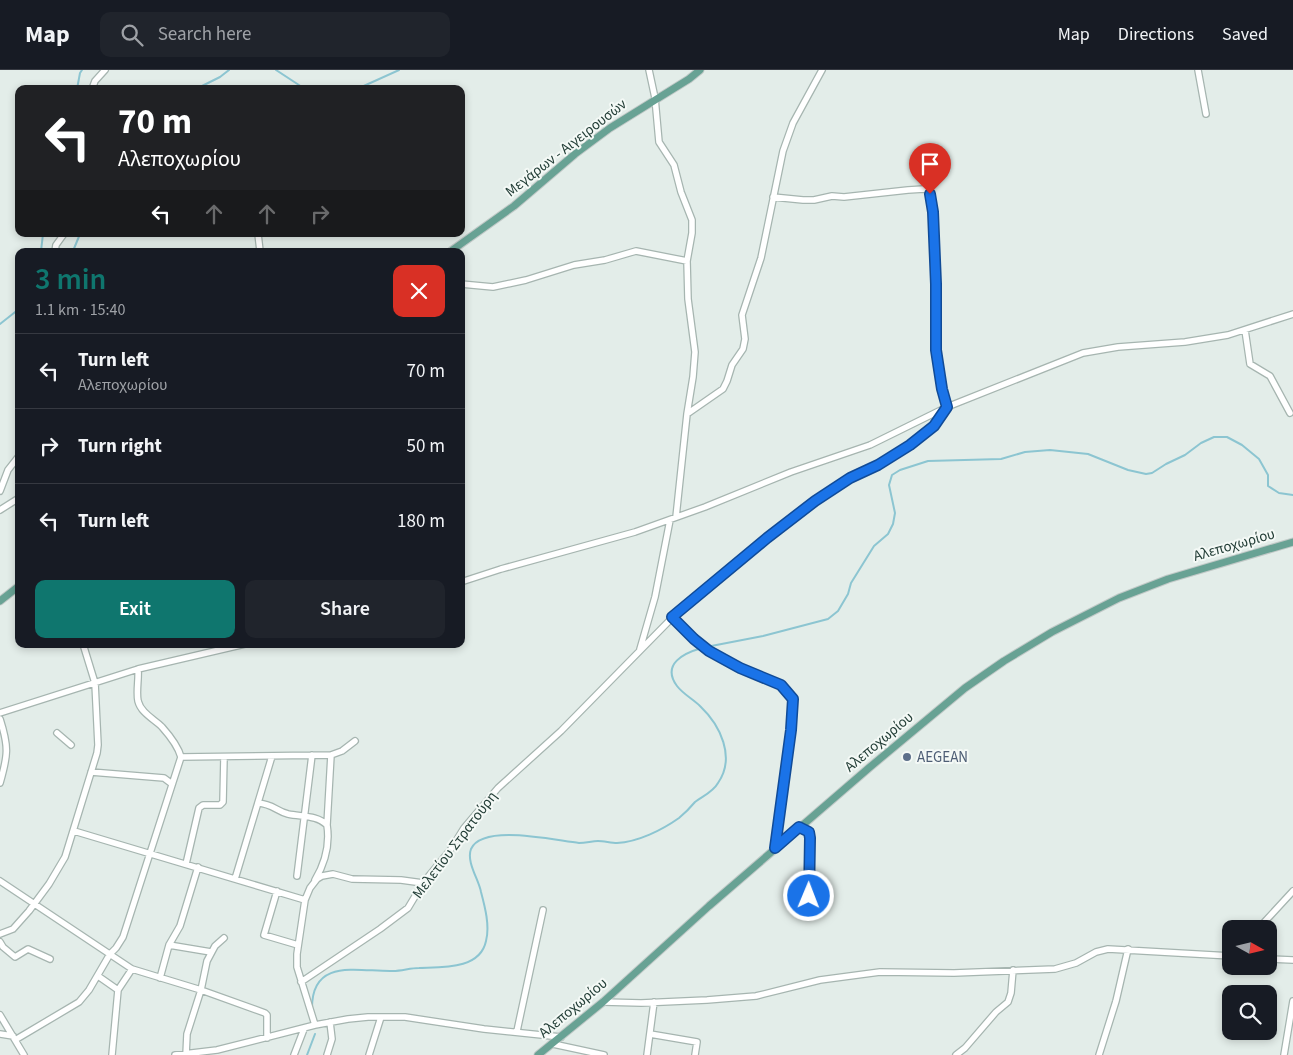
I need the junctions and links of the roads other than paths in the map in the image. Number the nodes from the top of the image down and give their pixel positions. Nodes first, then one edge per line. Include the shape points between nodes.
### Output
1 (105, 70) edge
2 (649, 70) edge
3 (700, 70) edge
4 (822, 70) edge
5 (1198, 70) edge
6 (94, 85) edge
7 (655, 98) junction
8 (1206, 114) dead end
9 (773, 197) junction
10 (62, 237) edge
11 (56, 248) edge
12 (455, 248) edge
13 (687, 261) junction
14 (465, 284) edge
15 (1293, 314) edge
16 (1245, 330) junction
17 (947, 407) junction
18 (686, 414) junction
19 (1290, 414) dead end
20 (15, 461) edge
21 (0, 491) edge
22 (15, 501) edge
23 (0, 510) edge
24 (673, 518) junction
25 (1293, 542) edge
26 (465, 581) edge
27 (15, 589) edge
28 (0, 601) edge
29 (672, 617) junction
30 (84, 648) edge
31 (227, 648) edge
32 (639, 651) junction
33 (138, 669) junction
34 (95, 683) junction
35 (0, 713) edge
36 (0, 720) edge
37 (56, 733) dead end
38 (355, 741) dead end
39 (72, 745) dead end
40 (312, 755) junction
41 (331, 755) junction
42 (272, 756) junction
43 (181, 757) junction
44 (224, 757) junction
45 (91, 772) junction
46 (0, 783) edge
47 (172, 784) junction
48 (258, 803) junction
49 (305, 816) junction
50 (327, 825) junction
51 (799, 827) junction
52 (74, 830) junction
53 (775, 848) junction
54 (150, 852) junction
55 (186, 864) junction
56 (198, 868) junction
57 (297, 876) dead end
58 (234, 879) junction
59 (0, 881) edge
60 (423, 883) junction
61 (313, 884) junction
62 (277, 891) junction
63 (1293, 891) edge
64 (809, 896) dead end
65 (305, 900) junction
66 (34, 904) junction
67 (543, 910) dead end
68 (1266, 920) edge
69 (0, 934) edge
70 (224, 938) dead end
71 (0, 942) edge
72 (298, 945) junction
73 (169, 946) junction
74 (1128, 949) junction
75 (211, 952) junction
76 (110, 954) junction
77 (1222, 955) edge
78 (50, 959) dead end
79 (1278, 960) edge
80 (1293, 960) edge
81 (132, 970) junction
82 (1013, 970) junction
83 (98, 976) junction
84 (160, 978) junction
85 (301, 982) junction
86 (118, 990) junction
87 (201, 990) junction
88 (603, 1002) junction
89 (654, 1002) junction
90 (1293, 1002) edge
91 (0, 1015) edge
92 (381, 1017) junction
93 (330, 1022) junction
94 (315, 1025) junction
95 (304, 1029) junction
96 (517, 1031) junction
97 (0, 1034) edge
98 (650, 1034) junction
99 (561, 1036) junction
100 (14, 1038) junction
101 (267, 1038) junction
102 (552, 1044) junction
103 (581, 1053) edge
104 (186, 1054) edge
105 (24, 1055) edge
106 (112, 1055) edge
107 (175, 1055) edge
108 (294, 1055) edge
109 (326, 1055) edge
110 (369, 1055) edge
111 (538, 1055) edge
112 (604, 1055) edge
113 (647, 1055) edge
114 (695, 1055) edge
115 (956, 1055) edge
116 (1099, 1055) edge
117 (1284, 1055) edge

1 - 6 street
2 - 7 street
3 - 7 main road, Μεγάρων - Αιγειρουσών
4 - 9 street via 793,122
5 - 8 street
7 - 12 main road, Μεγάρων - Αιγειρουσών via 594,139 514,206
7 - 13 street via 658,142 674,165 692,220
9 - 17 street via 802,200 928,191 933,212 938,364
9 - 18 street via 761,258 742,315 743,349 732,365 723,389
10 - 11 street
13 - 14 street via 636,251 493,287
13 - 18 street via 695,352
15 - 16 street
16 - 17 street via 1185,342 1094,350
16 - 19 street via 1250,364 1270,376
17 - 24 street via 870,445
17 - 29 street, Μελετίου Στρατούρη via 934,426 910,445 815,501
18 - 24 street
20 - 21 street
22 - 23 street
24 - 26 street
24 - 32 street
25 - 51 main road, Αλεποχωρίου via 1168,579 1092,611 1035,641 965,688
27 - 28 main road
29 - 32 street, Μελετίου Στρατούρη
29 - 53 street via 709,651 781,685 793,699
30 - 34 street
31 - 33 street
32 - 60 street, Μελετίου Στρατούρη via 561,731 498,788
33 - 34 street
33 - 43 street via 140,705 144,713 168,735
34 - 35 street
34 - 45 street via 98,745
36 - 46 street via 7,752
37 - 39 street
38 - 41 street
40 - 41 street
40 - 42 street
40 - 49 street
41 - 50 street
42 - 44 street
42 - 48 street
43 - 44 street
43 - 47 street
44 - 55 street via 223,802 220,805 203,804 199,808
45 - 47 street via 164,778
45 - 52 street
47 - 54 street
48 - 49 street
48 - 58 street
49 - 50 street
49 - 57 street
50 - 61 street via 325,858
51 - 53 main road, Αλεποχωρίου
51 - 64 street via 810,834
52 - 54 street
52 - 66 street via 65,857
53 - 88 main road, Αλεποχωρίου
54 - 55 street
54 - 76 street via 122,937
55 - 56 street
56 - 58 street
56 - 73 street via 178,933
58 - 62 street
59 - 66 street
60 - 61 street via 352,879 333,874 322,876
60 - 85 street, Μελετίου Στρατούρη via 404,911
61 - 65 street
62 - 65 street
62 - 72 street via 264,935
63 - 68 street
65 - 72 street
66 - 69 street via 13,929
66 - 76 street
67 - 96 street
70 - 75 street
71 - 78 street via 16,957 28,949
72 - 85 street via 297,967
73 - 75 street
73 - 84 street
74 - 77 street
74 - 82 street via 1102,950 1059,969
74 - 116 street
75 - 87 street
76 - 81 street
76 - 83 street
79 - 80 street
81 - 84 street
81 - 86 street
82 - 89 street via 880,972 820,980 756,996
82 - 115 street via 1008,1002
83 - 86 street
83 - 100 street via 79,1002
84 - 87 street
85 - 94 street
86 - 106 street
87 - 101 street via 265,1013
87 - 104 street via 187,1034
88 - 89 street
88 - 99 main road, Αλεποχωρίου
89 - 98 street
90 - 117 street
91 - 100 street
92 - 93 street
92 - 96 street via 410,1017
92 - 110 street
93 - 94 street
93 - 109 street via 332,1038
94 - 95 street
95 - 101 street
95 - 108 street
96 - 99 street
97 - 100 street
98 - 113 street
98 - 114 street via 697,1042
99 - 102 main road, Αλεποχωρίου
100 - 105 street
101 - 104 street
102 - 103 street
102 - 111 main road, Αλεποχωρίου
103 - 112 street
104 - 107 street

